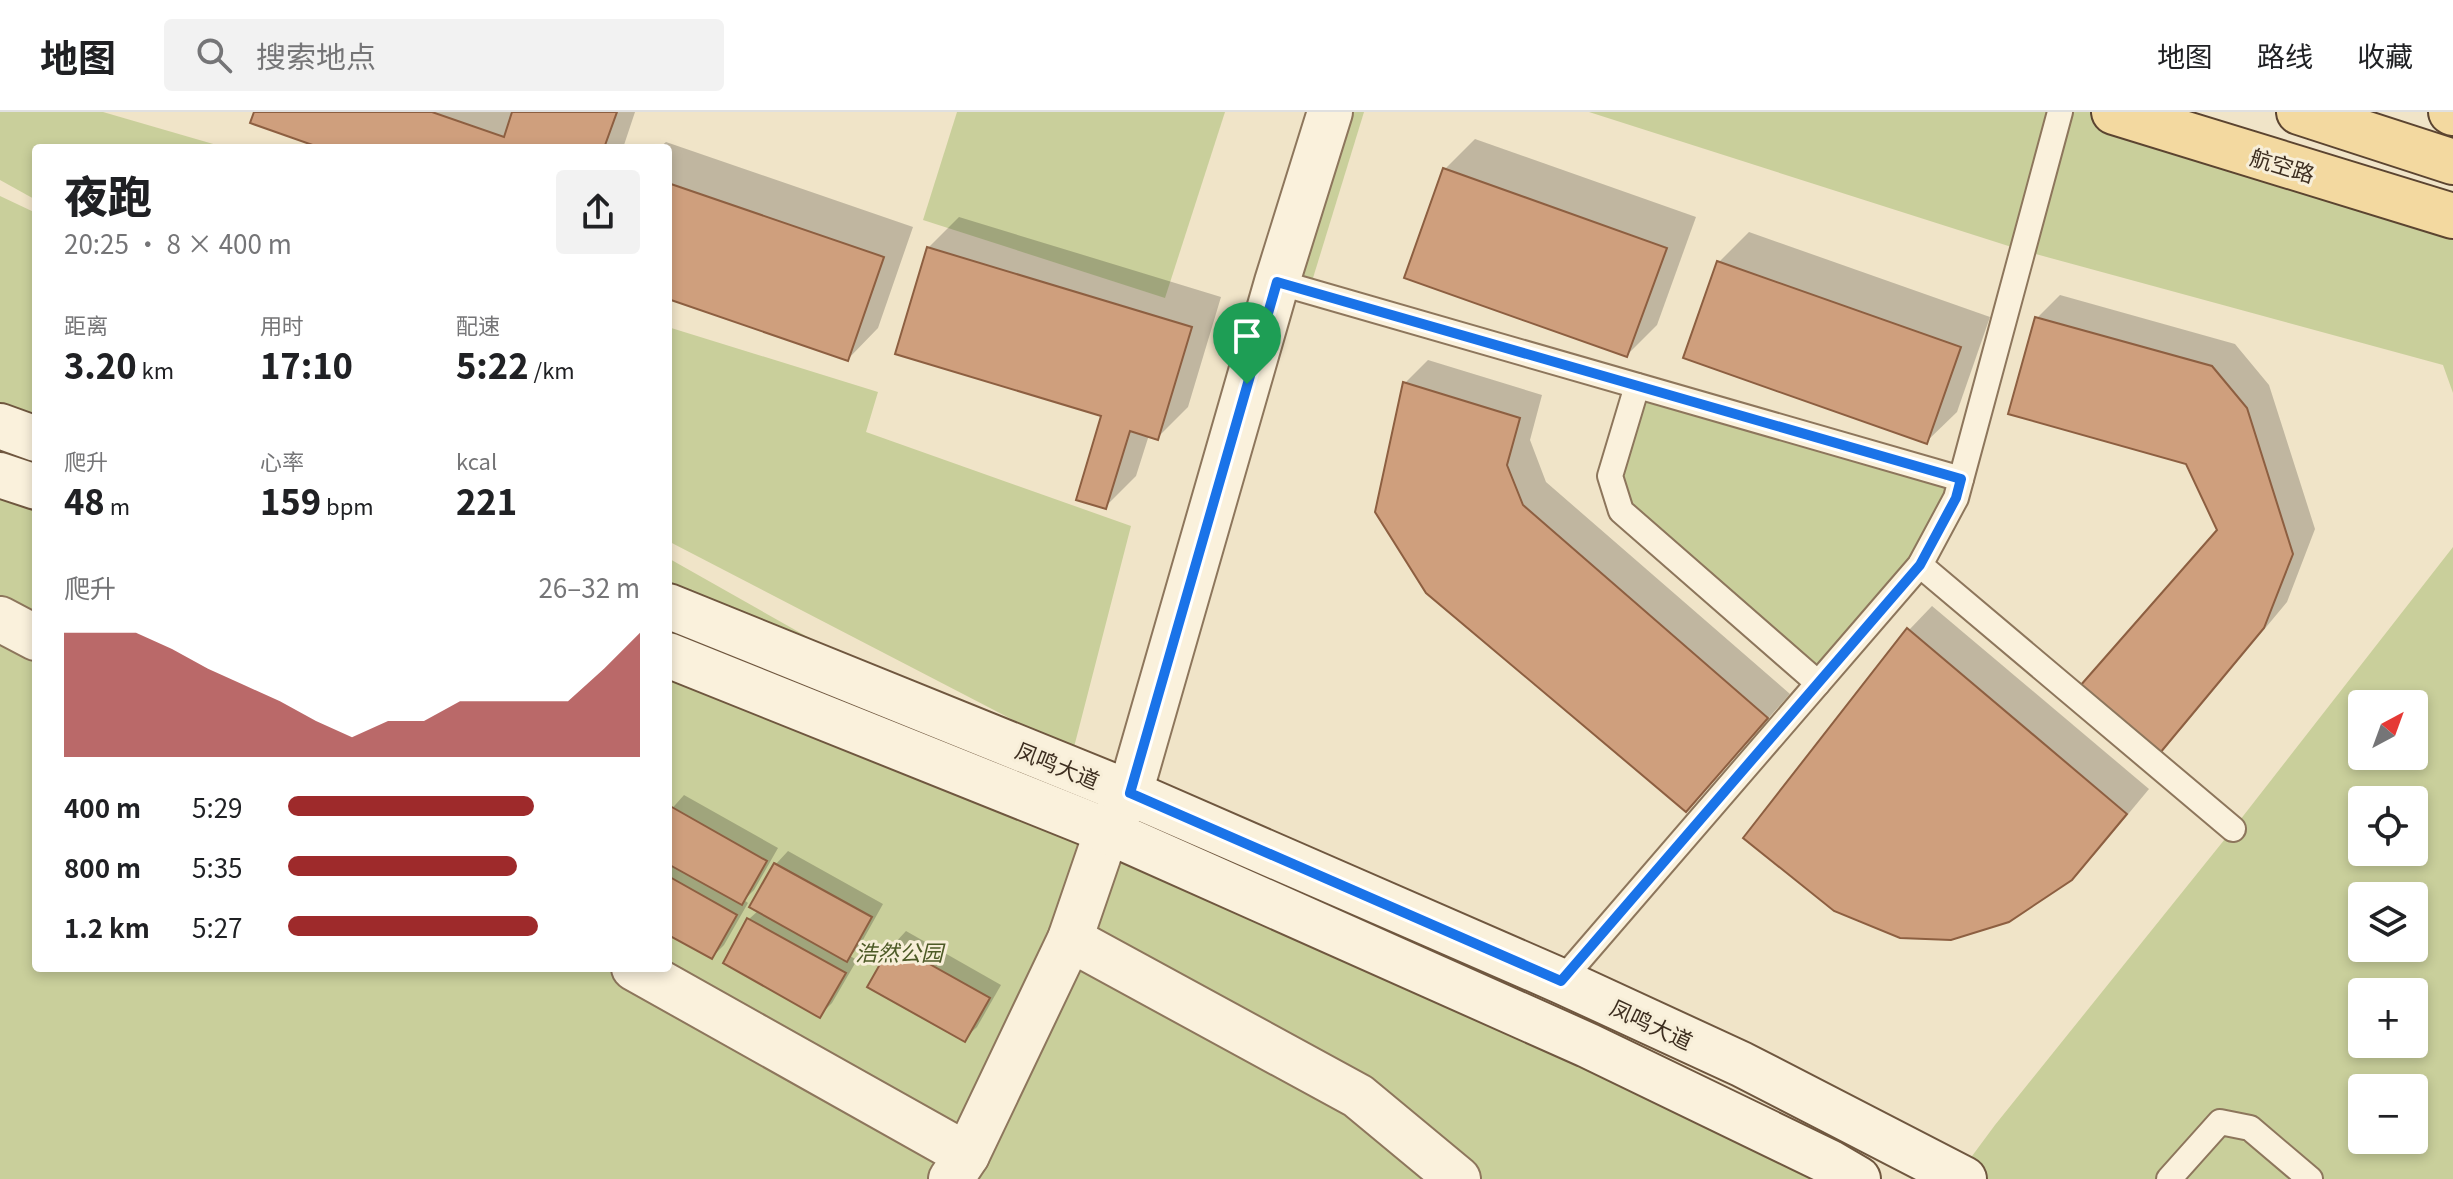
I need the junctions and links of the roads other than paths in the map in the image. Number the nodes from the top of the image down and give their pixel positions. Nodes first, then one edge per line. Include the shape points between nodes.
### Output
1 (1330, 112) edge
2 (2060, 112) edge
3 (2114, 112) edge
4 (2299, 112) edge
5 (2453, 162) edge
6 (2453, 216) edge
7 (1277, 282) junction
8 (1637, 386) junction
9 (0, 426) edge
10 (32, 438) edge
11 (0, 475) edge
12 (1961, 479) junction
13 (32, 486) edge
14 (1920, 565) junction
15 (672, 608) edge
16 (0, 619) edge
17 (32, 636) edge
18 (672, 657) edge
19 (1818, 683) junction
20 (1130, 793) junction
21 (2233, 829) dead end
22 (1107, 831) junction
23 (1070, 939) junction
24 (641, 972) edge
25 (1561, 981) junction
26 (959, 1167) edge
27 (1966, 1178) edge
28 (1458, 1179) edge
29 (1858, 1179) edge
30 (2169, 1179) edge
31 (2310, 1179) edge

1 - 7 main road
2 - 12 lane
3 - 6 main road, 航空路
4 - 5 main road
7 - 8 lane
7 - 20 main road
8 - 12 lane
8 - 19 lane via 1610,476 1621,511
9 - 10 main road
11 - 13 main road
12 - 14 lane
14 - 19 lane
14 - 21 lane
15 - 20 main road, 凤鸣大道
16 - 17 main road
18 - 22 main road, 凤鸣大道
19 - 25 lane
20 - 22 main road
20 - 25 main road, 凤鸣大道
22 - 23 main road
22 - 29 main road, 凤鸣大道 via 1587,1045
23 - 26 main road
23 - 28 main road via 1358,1096
24 - 26 main road
25 - 27 main road, 凤鸣大道 via 1741,1064
30 - 31 lane via 2220,1122 2250,1128

